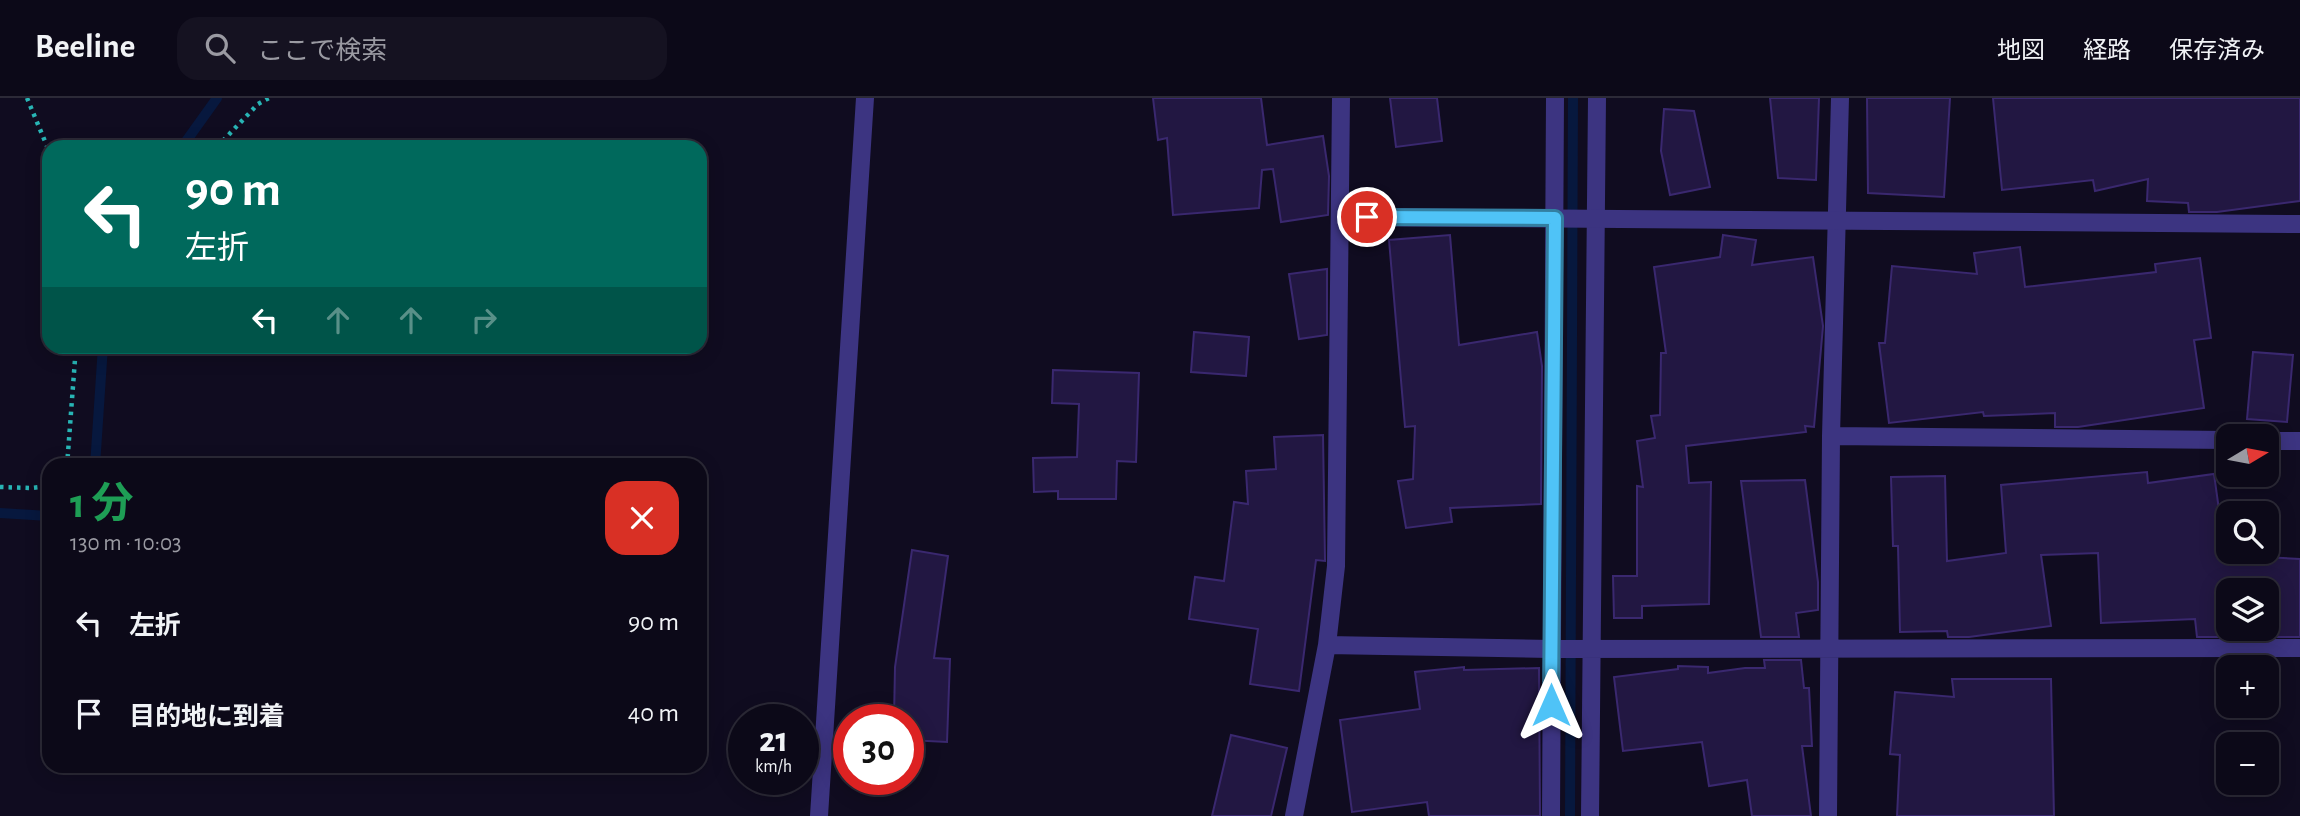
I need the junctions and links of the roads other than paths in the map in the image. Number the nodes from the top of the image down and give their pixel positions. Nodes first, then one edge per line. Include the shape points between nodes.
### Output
1 (865, 98) edge
2 (1341, 98) edge
3 (1555, 98) edge
4 (1597, 98) edge
5 (1840, 98) edge
6 (1340, 217) junction
7 (1596, 217) junction
8 (1555, 218) junction
9 (1836, 219) junction
10 (2300, 224) edge
11 (1831, 436) junction
12 (2216, 440) edge
13 (2279, 441) edge
14 (2300, 441) edge
15 (1327, 645) junction
16 (2300, 648) edge
17 (1551, 649) junction
18 (1590, 649) junction
19 (1831, 650) junction
20 (819, 816) edge
21 (1294, 816) edge
22 (1551, 816) edge
23 (1590, 816) edge
24 (1828, 816) edge

1 - 20 street
2 - 6 street
3 - 8 street
4 - 7 street
5 - 9 street
6 - 8 street
6 - 15 street via 1336,566
7 - 8 street
7 - 9 street
7 - 18 street
8 - 17 street
9 - 10 street
9 - 11 street
11 - 12 street
11 - 19 street
13 - 14 street
15 - 17 street
15 - 21 street
16 - 19 street
17 - 18 street
17 - 22 street
18 - 19 street
18 - 23 street
19 - 24 street

